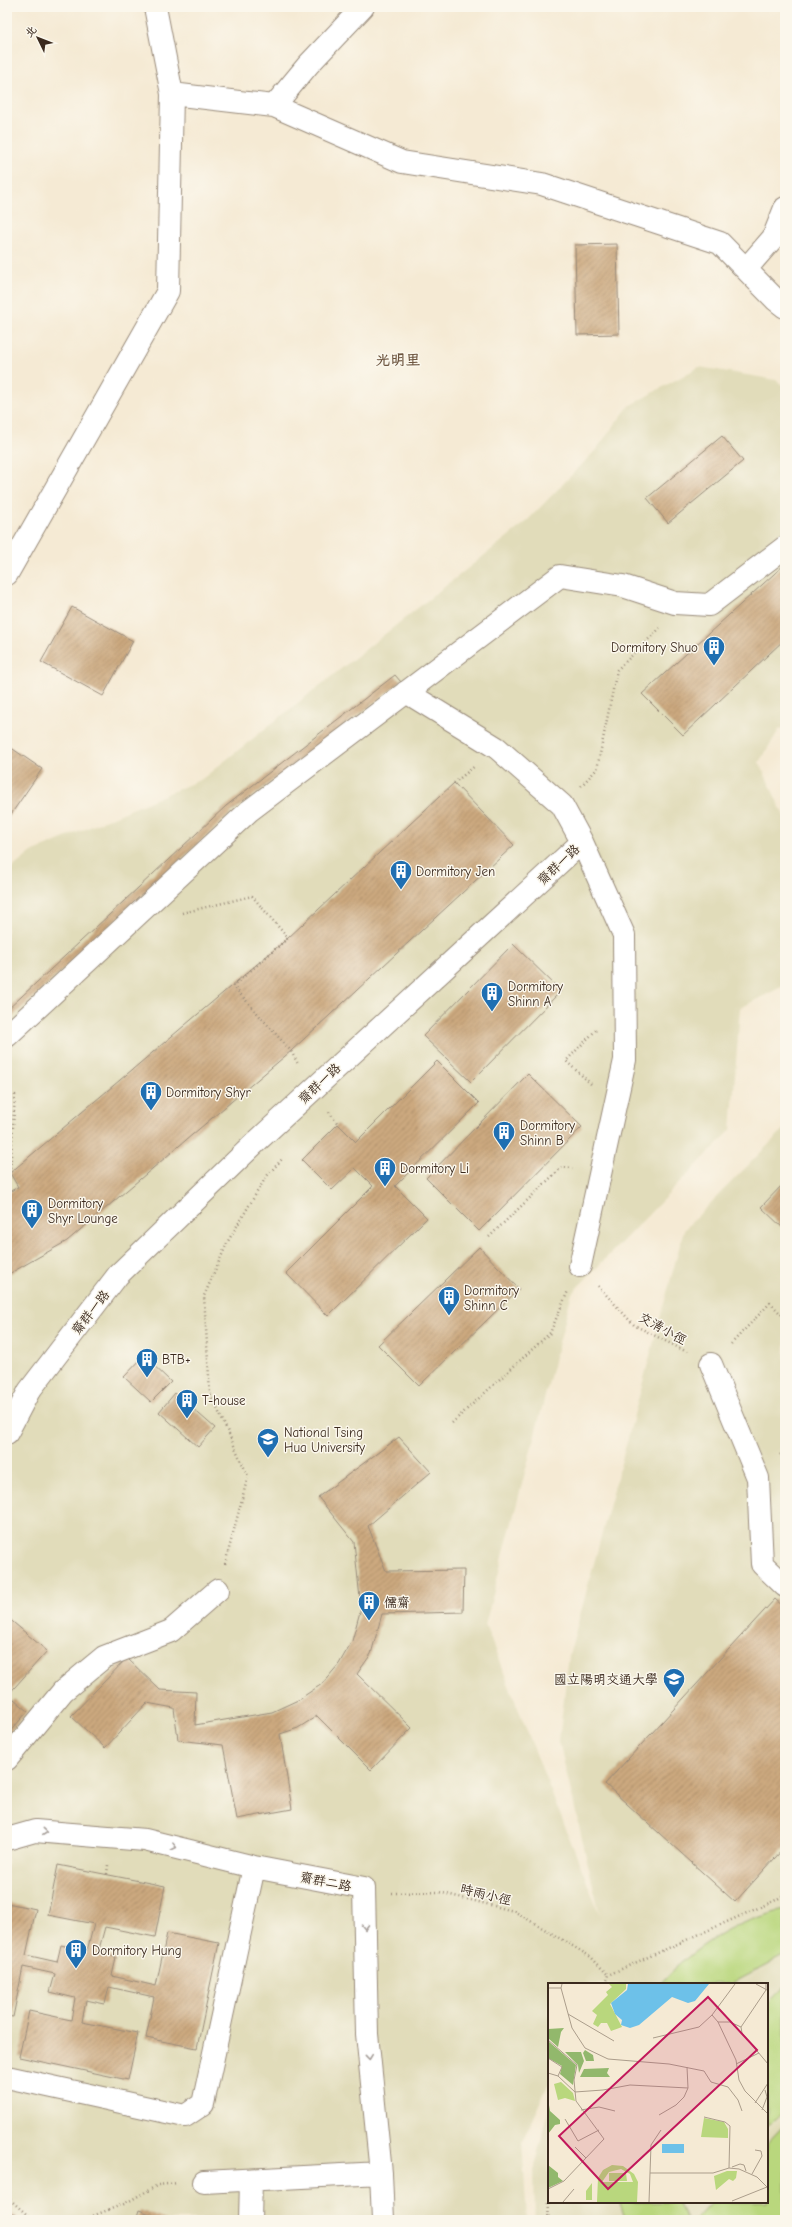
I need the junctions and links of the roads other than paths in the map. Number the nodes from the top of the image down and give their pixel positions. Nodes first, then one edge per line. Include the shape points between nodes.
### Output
1 (155, 7) edge
2 (363, 7) edge
3 (172, 94) junction
4 (274, 106) junction
5 (785, 208) edge
6 (746, 269) junction
7 (785, 307) edge
8 (785, 547) edge
9 (7, 574) edge
10 (406, 692) junction
11 (582, 842) junction
12 (7, 1036) edge
13 (580, 1266) road end
14 (711, 1364) road end
15 (7, 1433) edge
16 (785, 1586) edge
17 (218, 1590) road end
18 (7, 1759) edge
19 (7, 1839) edge
20 (254, 1867) junction
21 (7, 2077) edge
22 (381, 2173) junction
23 (251, 2180) junction
24 (204, 2182) road end
25 (250, 2220) edge
26 (383, 2220) edge

1 - 3 street
2 - 4 street via 308,65
3 - 4 street
3 - 9 street via 168,291
4 - 6 street via 402,162 542,184 720,243
5 - 6 street via 773,238
6 - 7 street
8 - 10 street via 709,605 675,603 623,586 560,576
10 - 11 street, 齋群一路 via 497,748 562,805
10 - 12 street via 249,811
11 - 13 street via 624,935 625,1060
11 - 15 street, 齋群一路 via 255,1143 118,1275 28,1391
14 - 16 street via 758,1478 762,1564
17 - 18 street via 171,1631 104,1657 63,1691
19 -> 20 street, 齋群二路 via 35,1831 145,1840
20 - 21 street via 203,2104 185,2116
20 -> 22 street, 齋群二路 via 364,1888 367,2034
22 - 23 street
22 - 26 street, 齋群二路
23 - 24 street
23 - 25 street

